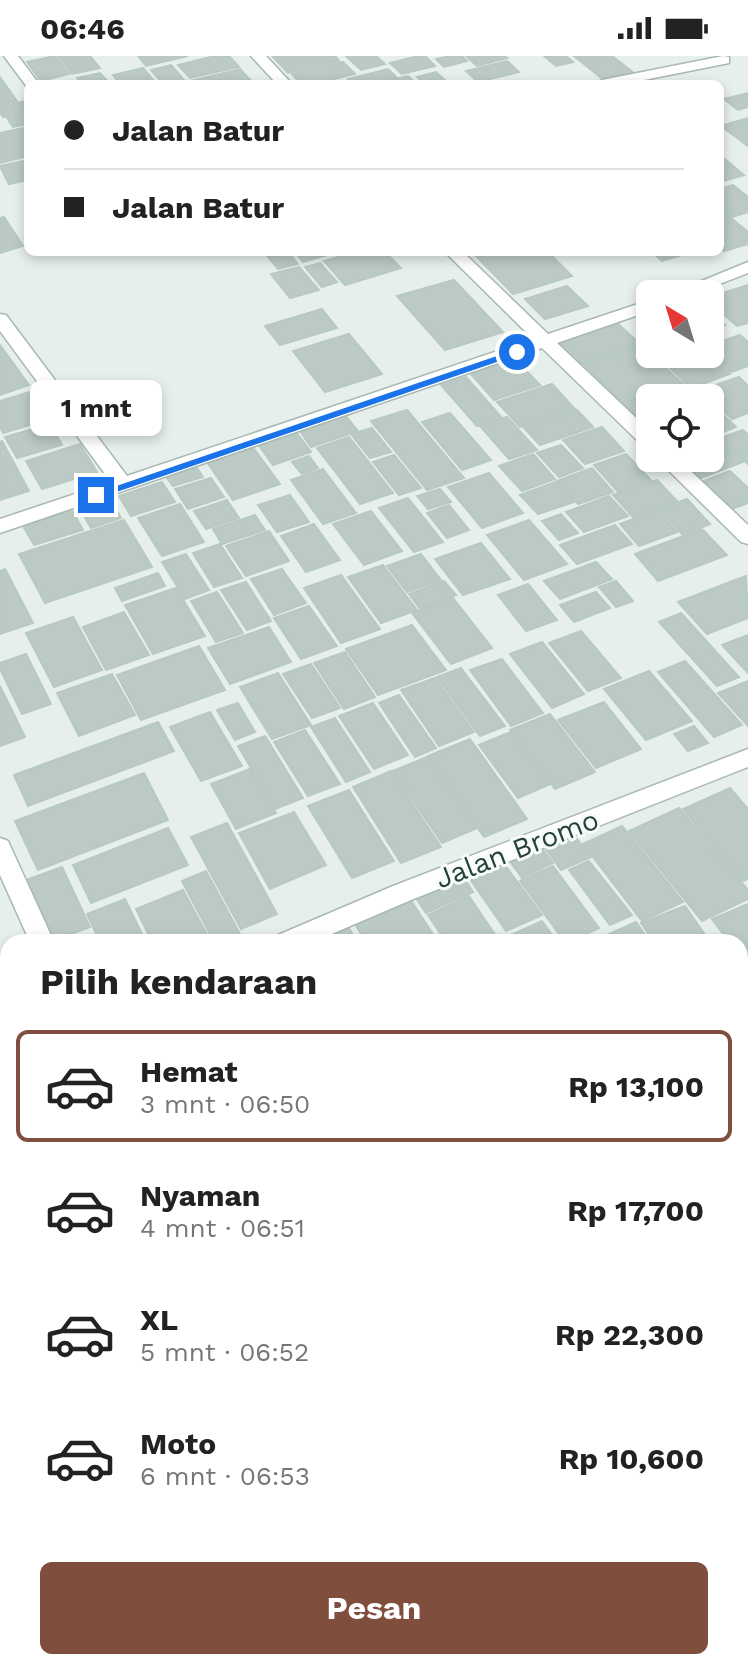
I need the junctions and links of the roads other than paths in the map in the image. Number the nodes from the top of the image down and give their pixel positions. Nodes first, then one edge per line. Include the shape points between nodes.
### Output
1 (11, 56) edge
2 (258, 56) edge
3 (724, 60) dead end
4 (29, 80) edge
5 (281, 80) edge
6 (622, 80) edge
7 (457, 256) edge
8 (748, 267) edge
9 (715, 280) edge
10 (636, 310) edge
11 (0, 319) edge
12 (547, 342) junction
13 (636, 428) edge
14 (681, 472) edge
15 (124, 486) junction
16 (0, 526) edge
17 (748, 537) edge
18 (748, 758) edge
19 (0, 848) edge
20 (38, 934) edge
21 (306, 934) edge

1 - 4 street
2 - 5 street
3 - 6 street
7 - 12 street
8 - 9 street
10 - 12 street
11 - 15 street
12 - 13 street
12 - 15 street
14 - 17 street
15 - 16 street
18 - 21 street, Jalan Bromo
19 - 20 street

